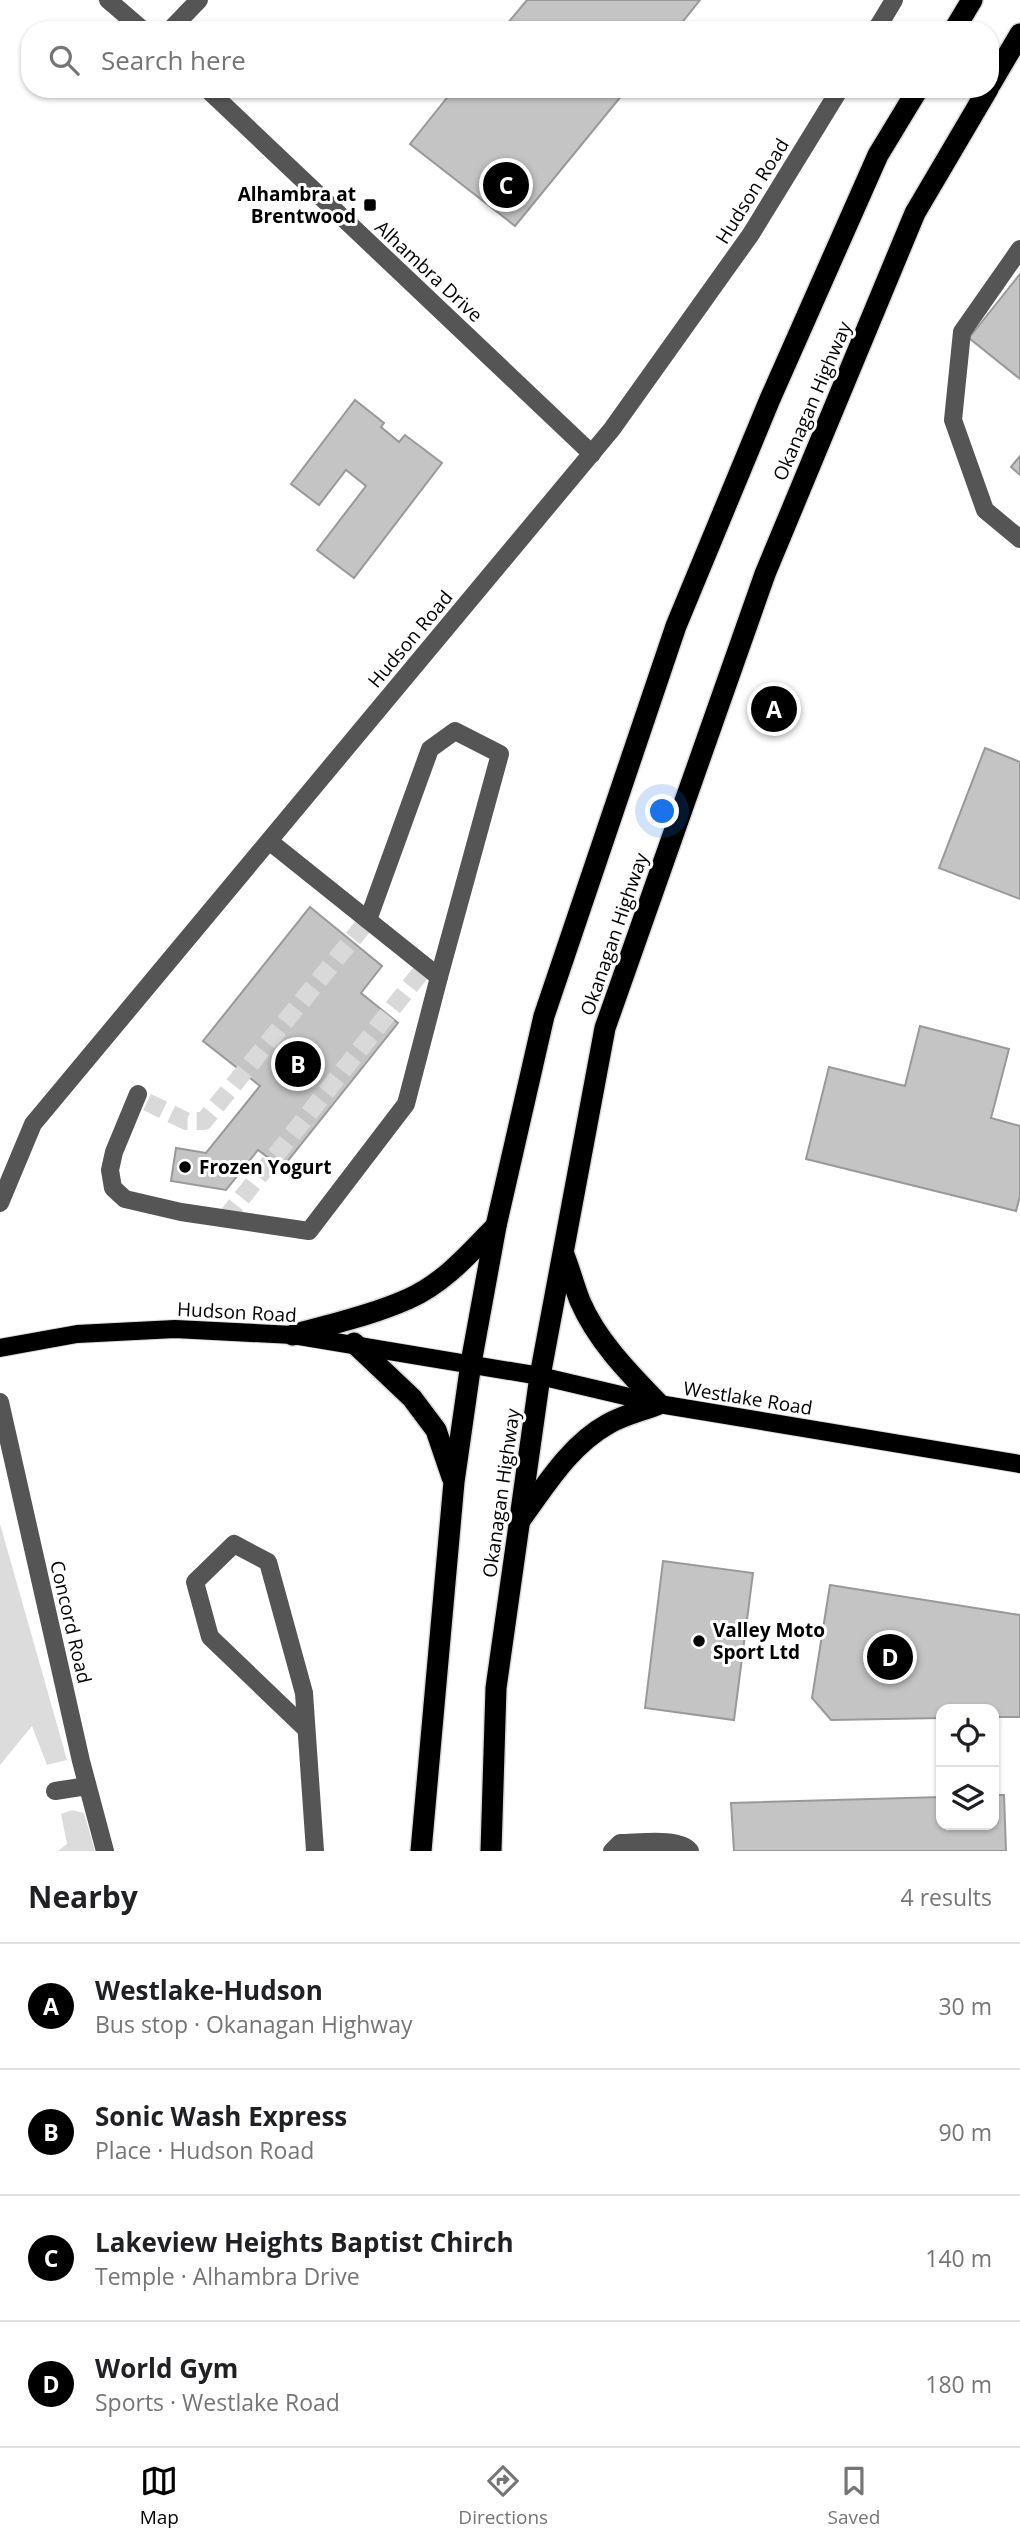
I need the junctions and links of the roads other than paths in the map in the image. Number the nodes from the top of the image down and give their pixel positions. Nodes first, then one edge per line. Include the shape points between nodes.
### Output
1 (108, 0) edge
2 (199, 0) edge
3 (894, 0) edge
4 (972, 0) edge
5 (132, 21) edge
6 (179, 21) edge
7 (881, 21) edge
8 (959, 21) edge
9 (1020, 34) edge
10 (999, 70) edge
11 (216, 98) edge
12 (834, 98) edge
13 (913, 98) edge
14 (983, 98) edge
15 (1020, 249) edge
16 (592, 454) junction
17 (1020, 539) edge
18 (269, 841) junction
19 (368, 920) junction
20 (439, 977) junction
21 (138, 1094) dead end
22 (0, 1203) edge
23 (496, 1226) junction
24 (564, 1253) junction
25 (293, 1335) junction
26 (354, 1343) junction
27 (0, 1348) edge
28 (471, 1363) junction
29 (540, 1376) junction
30 (0, 1402) edge
31 (659, 1404) junction
32 (1020, 1464) edge
33 (454, 1482) junction
34 (520, 1521) junction
35 (306, 1729) junction
36 (87, 1786) junction
37 (55, 1791) dead end
38 (105, 1851) edge
39 (315, 1851) edge
40 (421, 1851) edge
41 (491, 1851) edge
42 (612, 1851) edge
43 (690, 1851) edge

1 - 5 street
2 - 6 street
3 - 7 street
4 - 8 highway
9 - 10 highway, Okanagan Highway
11 - 16 street, Alhambra Drive
12 - 16 street, Hudson Road via 751,234
13 - 23 highway, Okanagan Highway via 878,155 676,626 544,1016
14 - 24 highway, Okanagan Highway via 915,213 765,574 605,1028
15 - 17 street via 962,332 953,420 985,510
16 - 18 street, Hudson Road
18 - 19 street
18 - 22 street, Hudson Road via 33,1124
19 - 20 street
19 - 20 street via 430,749 456,731 500,754
20 - 21 street via 406,1104 309,1231 125,1199 113,1188 110,1170
23 - 25 highway via 456,1268 411,1298
23 - 28 highway, Okanagan Highway
24 - 29 highway, Okanagan Highway
24 - 31 highway via 581,1303 603,1340
25 - 26 main road, Hudson Road
25 - 27 main road, Hudson Road via 175,1329 90,1333
26 - 28 main road, Hudson Road
26 - 33 highway via 412,1398 436,1430
28 - 29 main road, Westlake Road
28 - 33 highway, Okanagan Highway
29 - 31 main road, Westlake Road
29 - 34 highway, Okanagan Highway
30 - 36 street, Concord Road
31 - 32 main road, Westlake Road
31 - 34 highway via 609,1423 582,1443
33 - 40 highway, Okanagan Highway
34 - 41 highway, Okanagan Highway via 496,1688
35 - 35 street via 304,1693 268,1562 234,1544 195,1582 210,1637
35 - 39 street
36 - 37 street
36 - 38 street, Concord Road
42 - 43 street via 620,1843 676,1843

